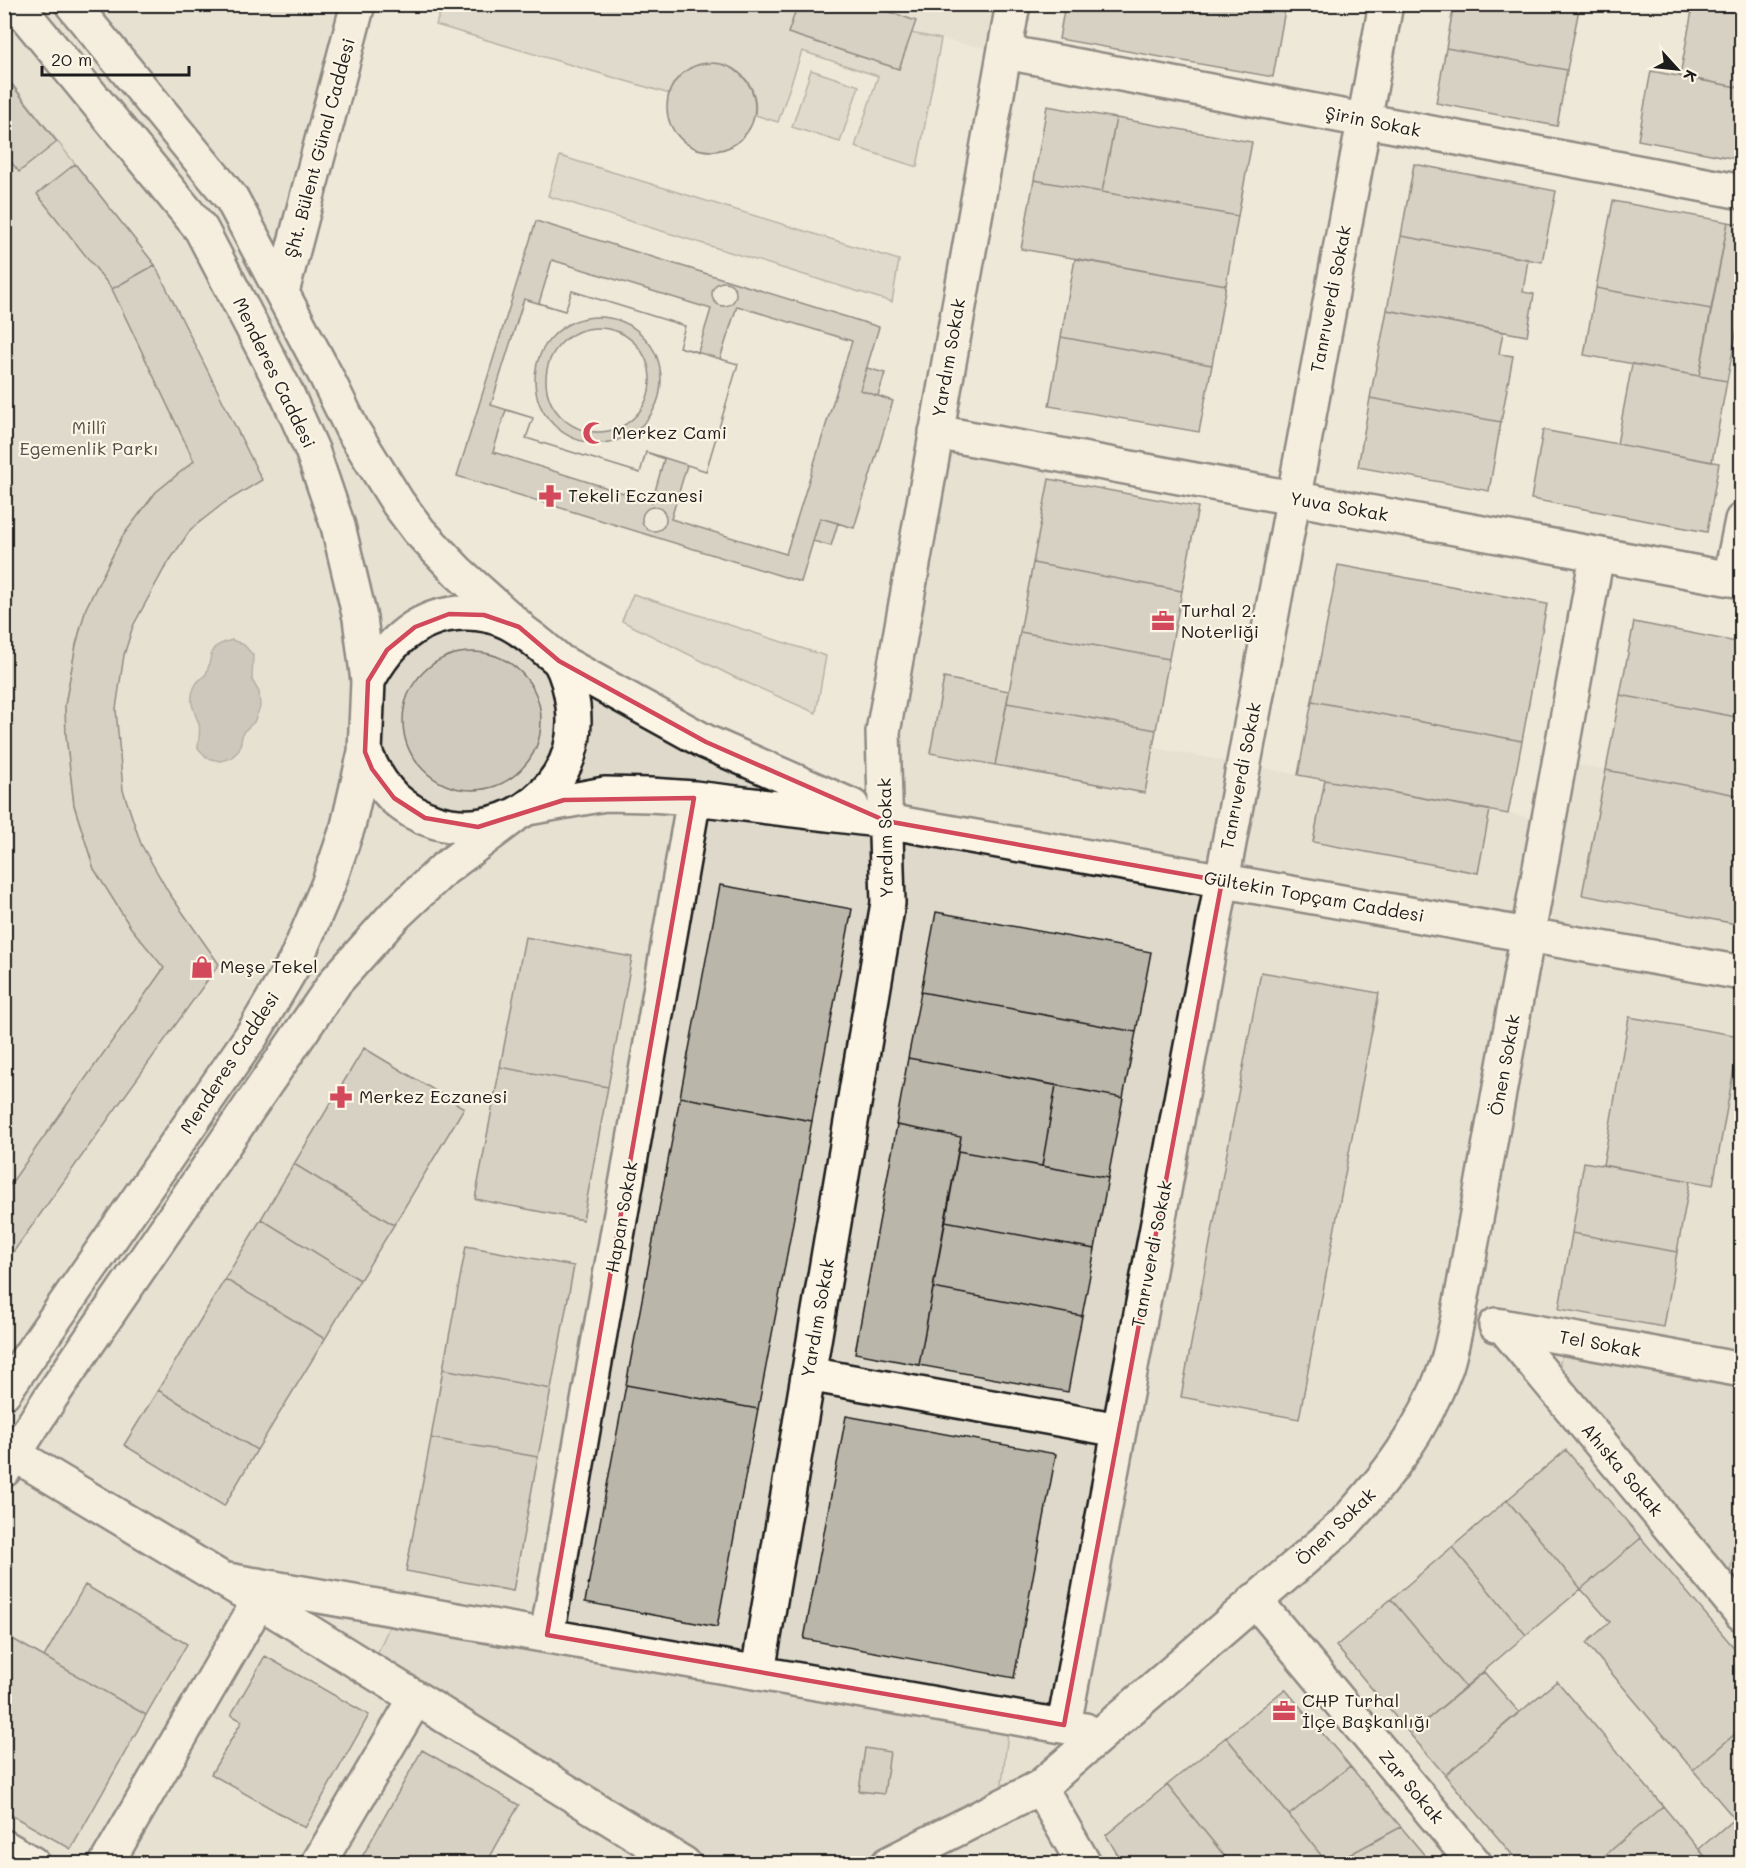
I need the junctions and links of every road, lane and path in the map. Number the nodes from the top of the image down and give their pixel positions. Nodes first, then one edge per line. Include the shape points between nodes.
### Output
1 (16, 4) edge
2 (72, 4) edge
3 (358, 4) edge
4 (1013, 4) edge
5 (1386, 4) edge
6 (1005, 52) junction
7 (1364, 121) junction
8 (1742, 192) edge
9 (282, 292) junction
10 (936, 432) junction
11 (1293, 499) junction
12 (1742, 520) edge
13 (1598, 555) junction
14 (1736, 580) edge
15 (519, 627) junction
16 (559, 662) junction
17 (368, 681) junction
18 (365, 752) junction
19 (694, 798) junction
20 (521, 813) junction
21 (886, 821) junction
22 (1222, 880) junction
23 (1528, 935) junction
24 (1742, 973) edge
25 (1458, 1318) junction
26 (1503, 1326) junction
27 (1742, 1370) edge
28 (808, 1374) junction
29 (4, 1392) edge
30 (1119, 1430) junction
31 (9, 1462) edge
32 (222, 1579) junction
33 (1255, 1600) junction
34 (258, 1601) junction
35 (1742, 1614) edge
36 (547, 1635) junction
37 (758, 1672) junction
38 (416, 1698) junction
39 (1064, 1725) junction
40 (1101, 1734) junction
41 (1040, 1787) junction
42 (106, 1863) edge
43 (318, 1863) edge
44 (684, 1863) edge
45 (888, 1863) edge
46 (1084, 1863) edge
47 (1475, 1863) edge

1 - 17 street, Menderes Caddesi via 201,229 287,394 312,450 338,526 360,618
2 - 9 street via 232,199
3 - 9 street, Şht. Bülent Günal Caddesi
4 - 6 street, Yardım Sokak
5 - 7 street, Tanrıverdi Sokak
6 - 7 street, Şirin Sokak
6 - 10 street, Yardım Sokak
7 - 8 street, Şirin Sokak
7 - 11 street, Tanrıverdi Sokak
9 - 15 street via 352,429 399,503 458,572
10 - 11 street, Yuva Sokak
10 - 21 street, Yardım Sokak via 883,732
11 - 13 street, Yuva Sokak
11 - 22 street, Tanrıverdi Sokak
12 - 14 street
13 - 14 street, Yuva Sokak
13 - 23 street, Önen Sokak
15 - 16 street
15 - 17 street via 499,618 466,613 431,619 387,650
16 - 20 street via 572,696 574,732 564,767 548,790
16 - 21 street via 706,742
17 - 18 street, Menderes Caddesi
18 - 20 street via 382,785 408,809 425,818 442,824 478,827
18 - 29 street, Menderes Caddesi via 348,826 295,962 252,1035
19 - 20 street via 605,794
19 - 21 street
19 - 36 street, Hapan Sokak
20 - 31 street via 444,869 394,916 336,981
21 - 22 street, Gültekin Topçam Caddesi
21 - 28 street, Yardım Sokak via 888,903
22 - 23 street, Gültekin Topçam Caddesi
22 - 30 street, Tanrıverdi Sokak
23 - 24 street, Gültekin Topçam Caddesi
23 - 25 street, Önen Sokak
25 - 26 street, Tel Sokak
25 - 33 street, Önen Sokak via 1443,1374 1404,1452 1341,1527
26 - 27 street, Tel Sokak
26 - 35 street, Ahıska Sokak
28 - 30 street
28 - 37 street, Yardım Sokak
30 - 39 street, Tanrıverdi Sokak
31 - 32 street
32 - 34 street
32 - 36 street
33 - 40 street, Önen Sokak
33 - 47 street, Zar Sokak
34 - 38 street
34 - 42 street
36 - 37 street
37 - 39 street
38 - 43 street
38 - 44 street
39 - 40 street
40 - 41 street, Önen Sokak
41 - 45 street, Önen Sokak
41 - 46 street

